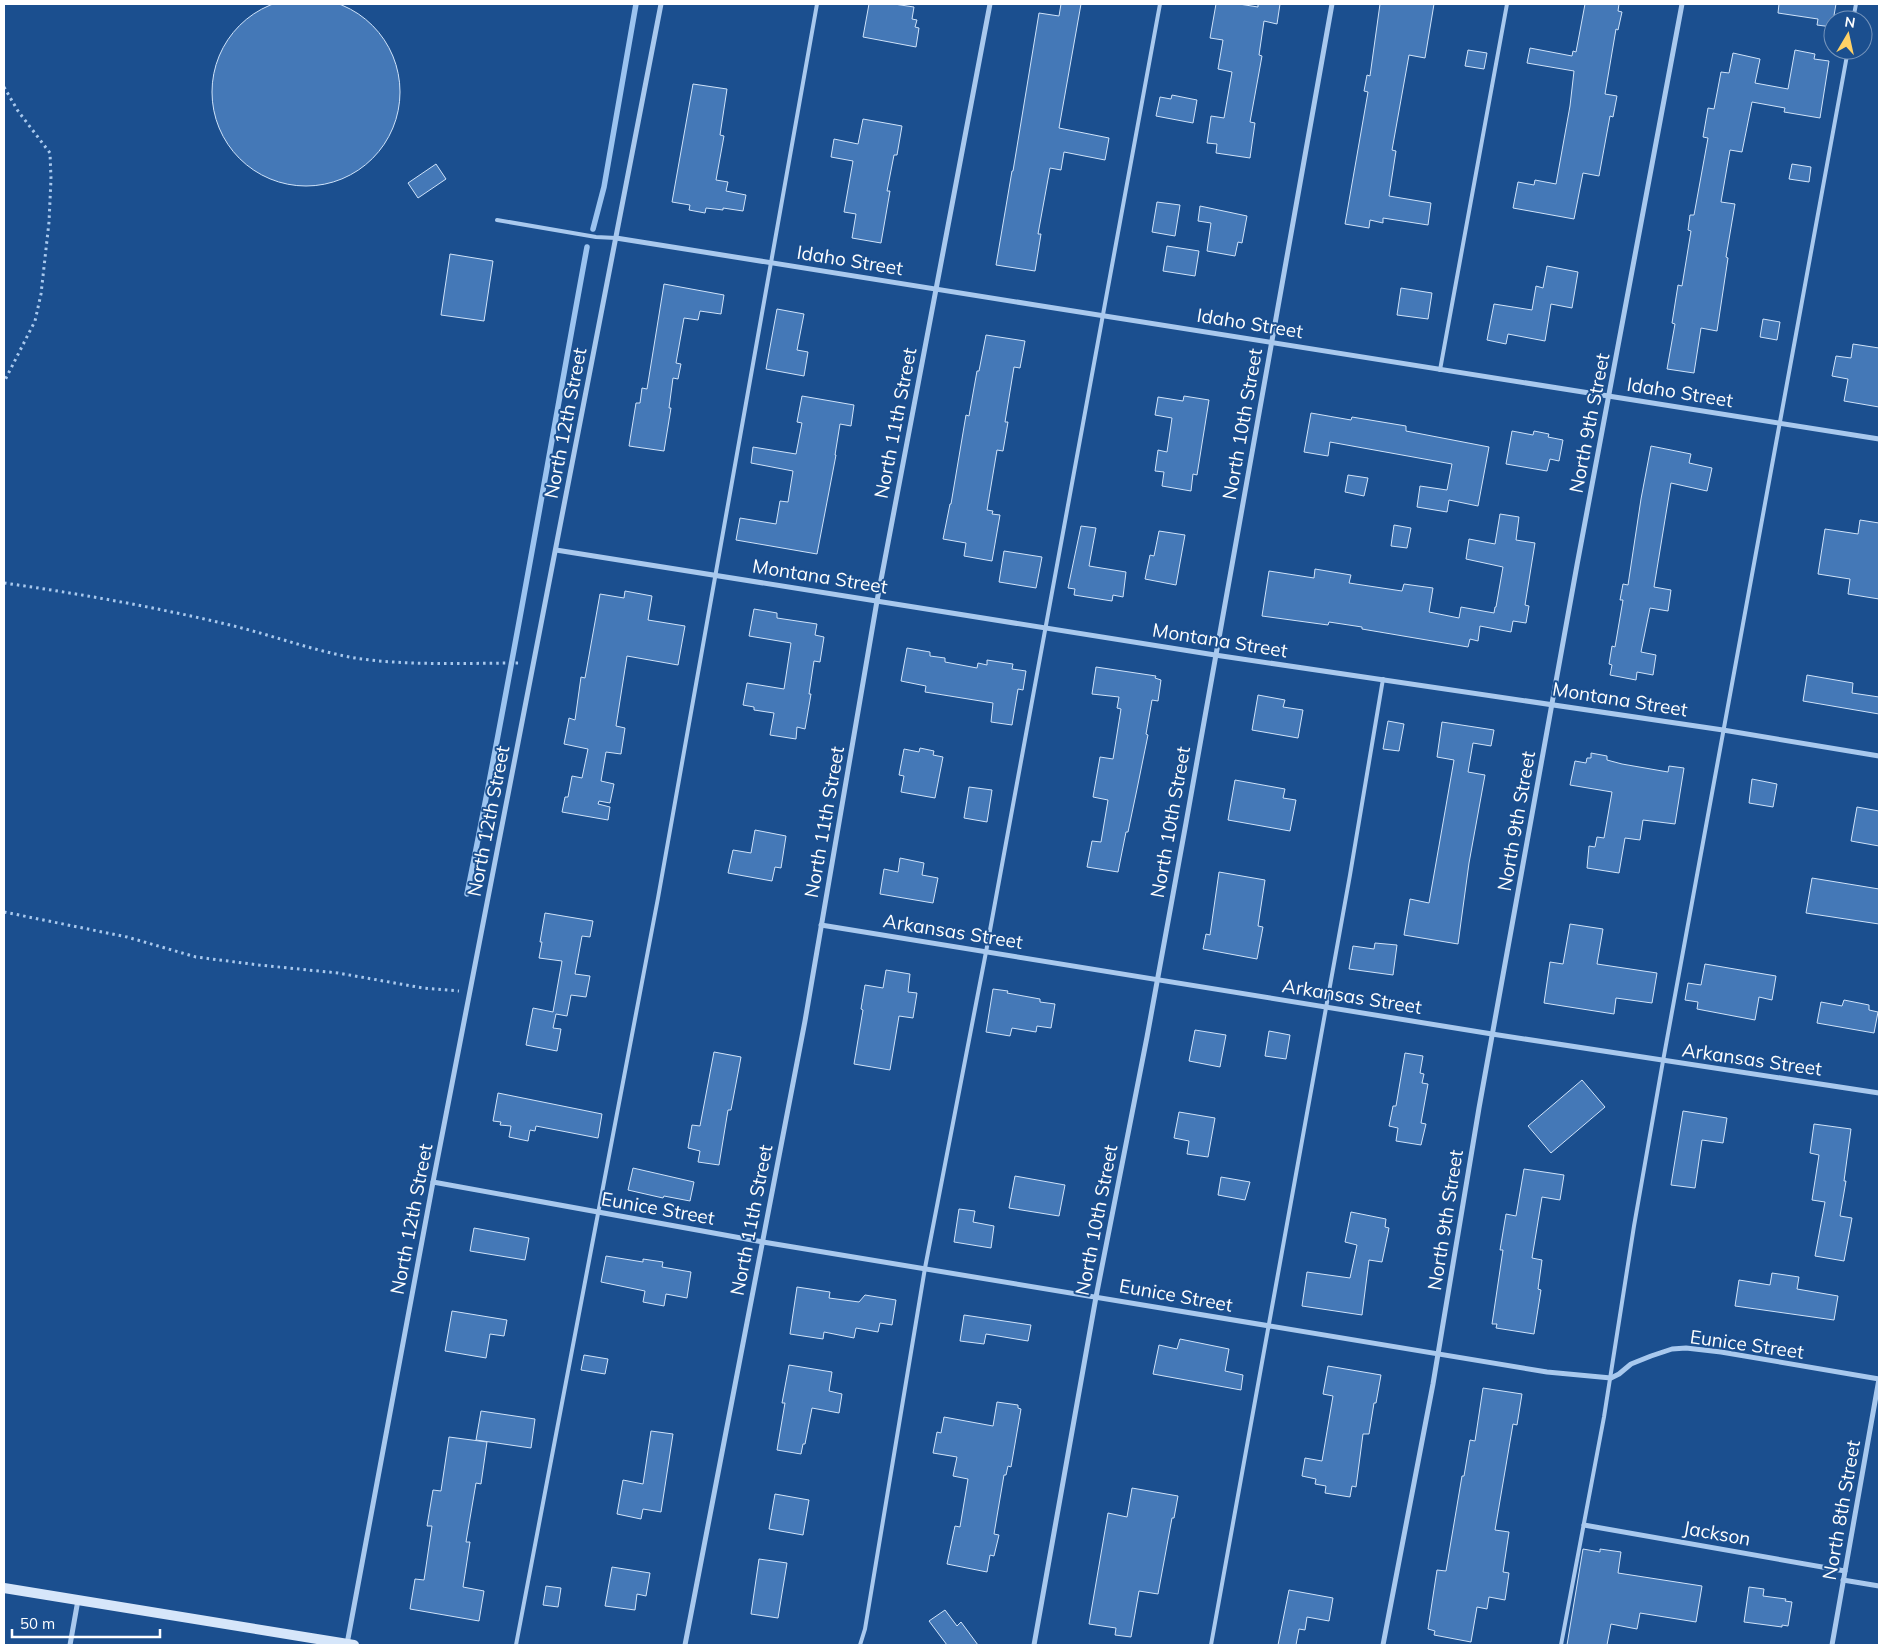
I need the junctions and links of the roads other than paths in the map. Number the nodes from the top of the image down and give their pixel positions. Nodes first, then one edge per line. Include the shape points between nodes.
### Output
1 (661, 4) edge
2 (817, 4) edge
3 (990, 4) edge
4 (1160, 4) edge
5 (1332, 4) edge
6 (1506, 4) edge
7 (1682, 4) edge
8 (1846, 60) edge
9 (497, 220) dead end
10 (616, 238) junction
11 (772, 263) junction
12 (936, 289) junction
13 (1103, 316) junction
14 (1272, 342) junction
15 (1440, 371) junction
16 (1609, 396) junction
17 (1780, 424) junction
18 (1879, 439) edge
19 (556, 550) junction
20 (716, 575) junction
21 (877, 601) junction
22 (1045, 627) junction
23 (1215, 655) junction
24 (1383, 680) junction
25 (1552, 704) junction
26 (1723, 730) junction
27 (1879, 756) edge
28 (821, 925) junction
29 (986, 952) junction
30 (1157, 980) junction
31 (1327, 1008) junction
32 (1492, 1034) junction
33 (1663, 1061) junction
34 (1879, 1093) edge
35 (433, 1182) junction
36 (597, 1212) junction
37 (763, 1242) junction
38 (925, 1268) junction
39 (1096, 1297) junction
40 (1269, 1326) junction
41 (1438, 1355) junction
42 (1610, 1378) junction
43 (1879, 1379) edge
44 (1584, 1525) junction
45 (1845, 1571) junction
46 (1843, 1580) junction
47 (1879, 1586) edge
48 (4, 1588) edge
49 (78, 1599) junction
50 (70, 1645) edge
51 (351, 1645) edge
52 (516, 1645) edge
53 (685, 1645) edge
54 (860, 1645) edge
55 (1034, 1645) edge
56 (1211, 1645) edge
57 (1383, 1645) edge
58 (1561, 1645) edge
59 (1832, 1645) edge

1 - 10 street, North 12th Street
2 - 11 lane
3 - 12 street, North 11th Street
4 - 13 lane
5 - 14 street, North 10th Street
6 - 15 lane
7 - 16 street, North 9th Street
8 - 17 lane
9 - 10 lane
10 - 11 street, Idaho Street
10 - 19 street, North 12th Street
11 - 12 street, Idaho Street
11 - 20 lane
12 - 13 street, Idaho Street
12 - 21 street, North 11th Street
13 - 14 street, Idaho Street
13 - 22 lane
14 - 15 street, Idaho Street
14 - 23 street, North 10th Street
15 - 16 street, Idaho Street
16 - 17 street, Idaho Street
16 - 25 street, North 9th Street
17 - 18 street, Idaho Street
17 - 26 lane
19 - 20 street, Montana Street
19 - 35 street, North 12th Street
20 - 21 street, Montana Street
20 - 36 lane
21 - 22 street, Montana Street
21 - 28 street, North 11th Street
22 - 23 street, Montana Street
22 - 29 lane
23 - 24 street, Montana Street
23 - 30 street, North 10th Street
24 - 25 street, Montana Street
24 - 31 lane
25 - 26 street, Montana Street
25 - 32 street, North 9th Street
26 - 27 street, Montana Street
26 - 33 lane
28 - 29 street, Arkansas Street
28 - 37 street, North 11th Street
29 - 30 street, Arkansas Street
29 - 38 lane
30 - 31 street, Arkansas Street
30 - 39 street, North 10th Street
31 - 32 street, Arkansas Street
31 - 40 lane
32 - 33 street, Arkansas Street
32 - 41 street, North 9th Street
33 - 34 street, Arkansas Street
33 - 42 lane
35 - 36 street, Eunice Street
35 - 51 street, North 12th Street
36 - 37 street, Eunice Street
36 - 52 lane
37 - 38 street, Eunice Street
37 - 53 street, North 11th Street
38 - 39 street, Eunice Street
38 - 54 lane
39 - 40 street, Eunice Street
39 - 55 street, North 10th Street
40 - 41 street, Eunice Street
40 - 56 lane
41 - 42 street, Eunice Street via 1522,1369
41 - 57 street, North 9th Street
42 - 43 street, Eunice Street via 1644,1358 1686,1348
42 - 44 lane
43 - 45 street, North 8th Street
44 - 45 street, Jackson
44 - 58 lane
45 - 46 street, North 8th Street
46 - 47 street
46 - 59 street, North 8th Street
48 - 49 street
49 - 50 street
49 - 51 street

